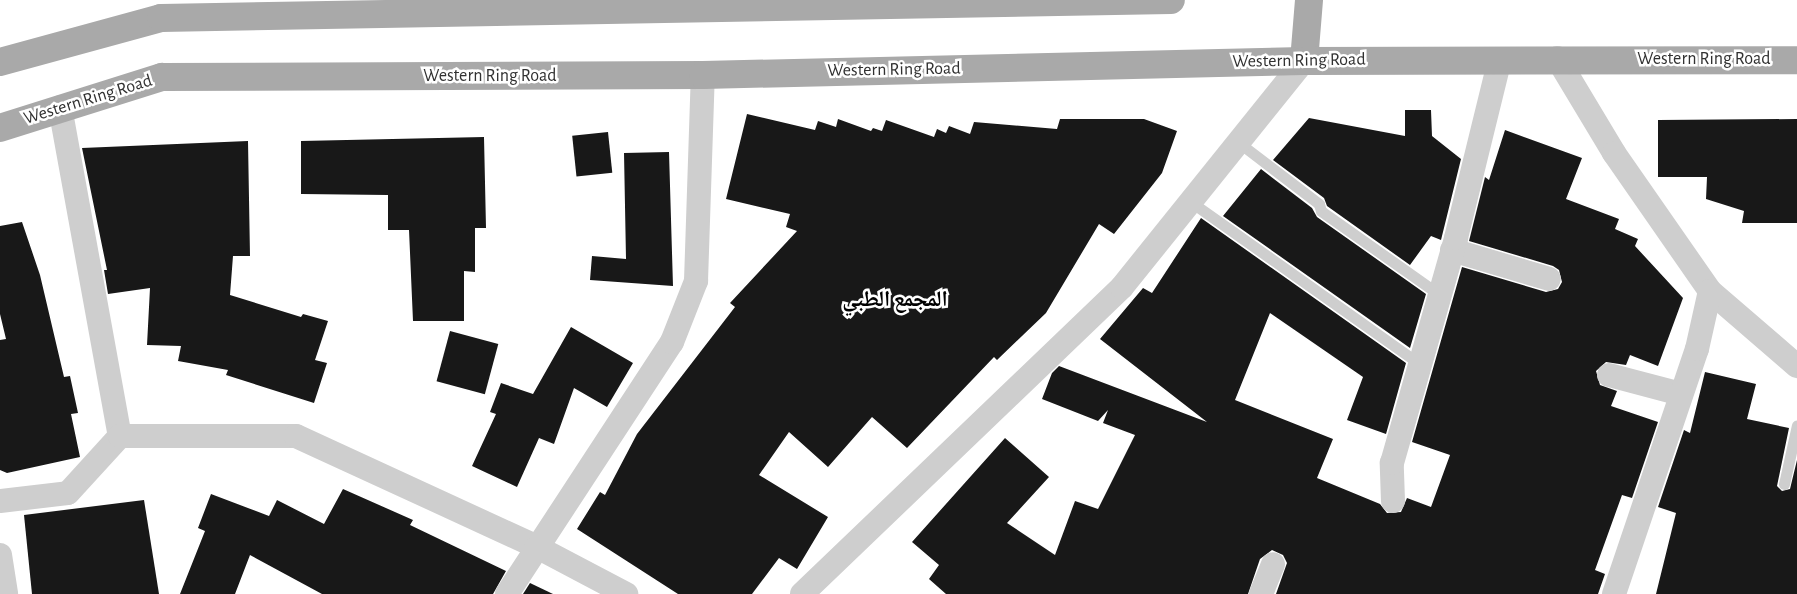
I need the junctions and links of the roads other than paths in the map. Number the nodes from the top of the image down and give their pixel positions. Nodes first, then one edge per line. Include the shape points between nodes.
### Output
1 (1171, 0) edge
2 (1309, 0) edge
3 (675, 6) edge
4 (1557, 58) junction
5 (1500, 59) junction
6 (1304, 60) junction
7 (1797, 60) edge
8 (0, 62) edge
9 (703, 75) junction
10 (60, 107) junction
11 (0, 128) edge
12 (1238, 142) junction
13 (1191, 202) junction
14 (1452, 250) junction
15 (1549, 279) dead end
16 (1710, 291) junction
17 (1440, 295) junction
18 (1420, 364) junction
19 (1797, 366) edge
20 (1609, 375) dead end
21 (1682, 394) junction
22 (1797, 425) edge
23 (120, 436) junction
24 (1784, 484) dead end
25 (0, 501) edge
26 (1393, 502) dead end
27 (537, 547) junction
28 (0, 556) edge
29 (1273, 564) dead end
30 (6, 594) edge
31 (507, 594) edge
32 (626, 594) edge
33 (802, 594) edge
34 (1261, 594) edge
35 (1614, 594) edge

1 - 3 main road
2 - 6 main road
3 - 8 main road via 161,18
4 - 5 main road, Western Ring Road
4 - 7 main road, Western Ring Road
4 - 16 street via 1614,152
5 - 6 main road, Western Ring Road
5 - 14 street
6 - 9 main road, Western Ring Road
6 - 12 street
9 - 10 main road, Western Ring Road via 162,77
9 - 27 street via 696,281 672,342
10 - 11 main road, Western Ring Road
10 - 23 street
12 - 13 street
12 - 17 lane via 1320,204 1321,211
13 - 18 lane
13 - 33 street via 1122,287
14 - 15 street
14 - 17 street
16 - 19 street
16 - 21 street
17 - 18 street
18 - 26 street via 1392,463
20 - 21 street
21 - 35 street
22 - 24 lane
23 - 25 street via 68,493
23 - 27 street via 296,436
27 - 31 street
27 - 32 street
28 - 30 street
29 - 34 street

